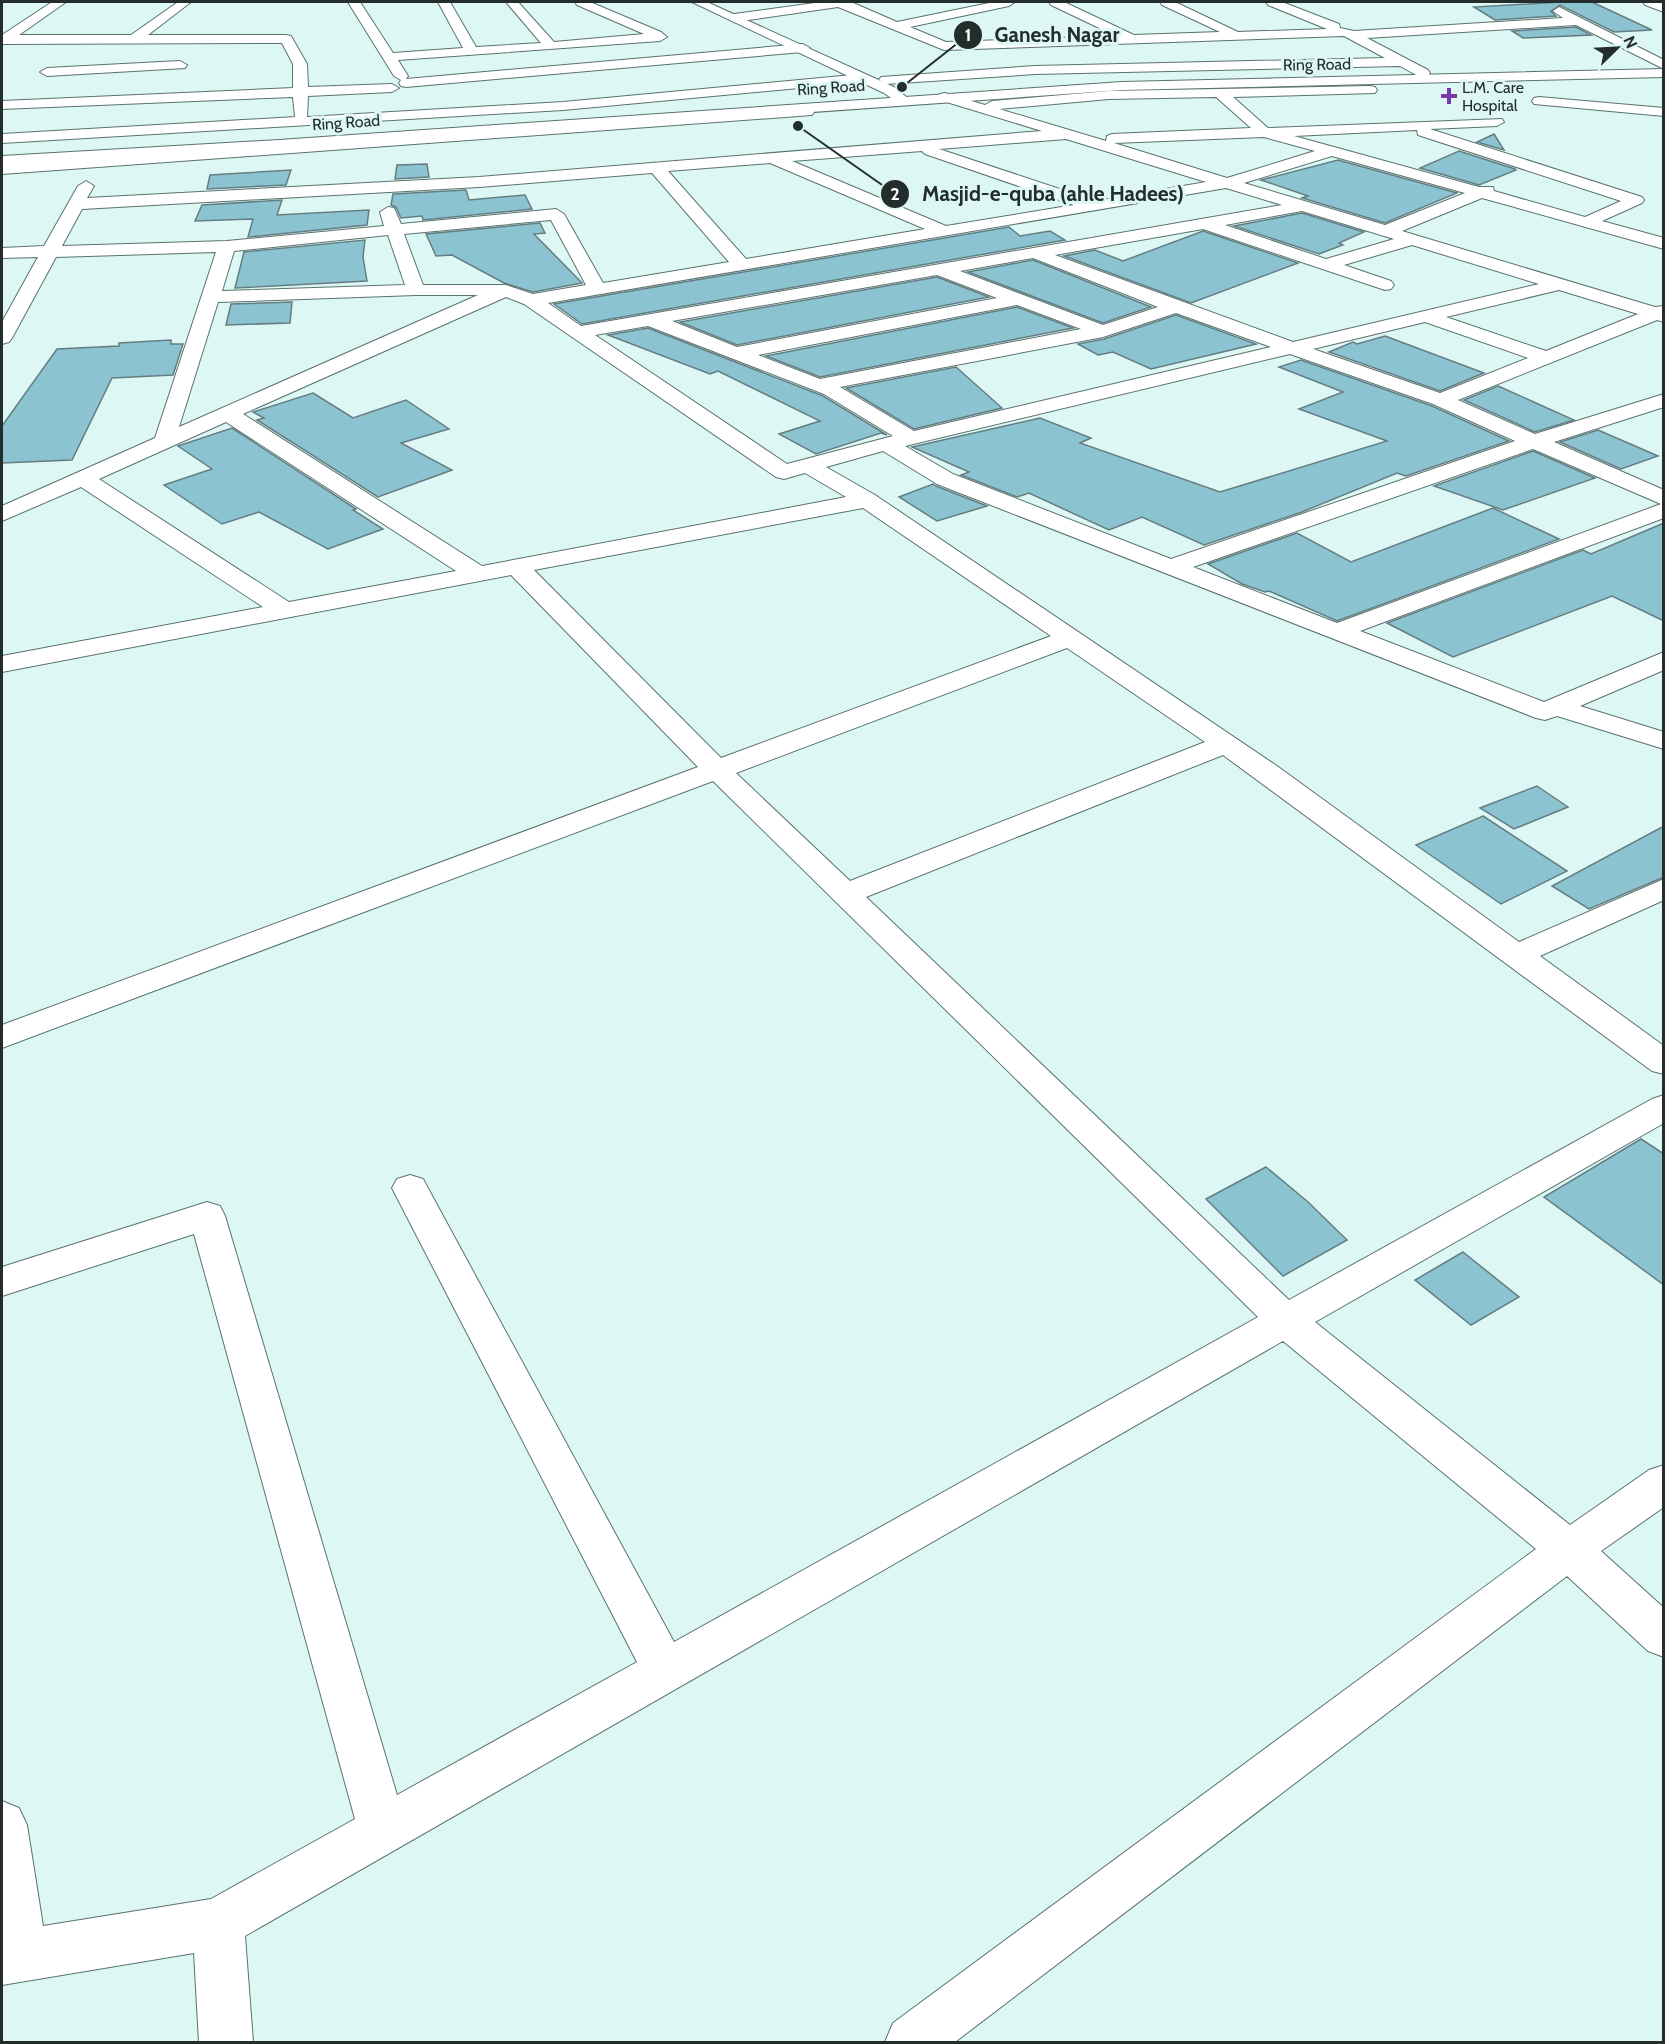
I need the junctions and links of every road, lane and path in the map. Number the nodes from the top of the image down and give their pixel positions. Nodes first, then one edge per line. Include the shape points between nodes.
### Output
1 (60, 2) edge
2 (185, 2) edge
3 (354, 2) edge
4 (444, 2) edge
5 (512, 2) edge
6 (581, 2) edge
7 (698, 2) edge
8 (718, 2) edge
9 (839, 2) edge
10 (845, 2) edge
11 (1009, 2) edge
12 (1055, 2) edge
13 (1166, 2) edge
14 (1272, 2) edge
15 (1649, 2) edge
16 (1544, 3) dead end
17 (1664, 8) edge
18 (749, 15) junction
19 (734, 18) junction
20 (1578, 21) junction
21 (2, 24) edge
22 (27, 25) junction
23 (896, 26) junction
24 (1350, 33) junction
25 (1238, 36) junction
26 (135, 38) junction
27 (181, 38) junction
28 (95, 39) junction
29 (1135, 39) junction
30 (3, 40) edge
31 (669, 41) junction
32 (551, 46) junction
33 (803, 48) junction
34 (471, 51) junction
35 (704, 56) junction
36 (389, 57) junction
37 (1402, 62) junction
38 (1664, 65) edge
39 (1423, 73) junction
40 (1664, 73) edge
41 (863, 78) junction
42 (886, 80) junction
43 (179, 81) junction
44 (399, 86) junction
45 (1370, 90) dead end
46 (20, 92) dead end
47 (302, 92) junction
48 (1220, 93) junction
49 (906, 96) junction
50 (945, 97) junction
51 (1539, 101) dead end
52 (2, 105) edge
53 (975, 106) junction
54 (1664, 112) edge
55 (671, 120) junction
56 (301, 122) junction
57 (406, 122) junction
58 (1404, 126) junction
59 (1264, 132) junction
60 (1067, 134) junction
61 (2, 139) edge
62 (1088, 140) junction
63 (1461, 145) junction
64 (917, 146) junction
65 (1332, 151) junction
66 (2, 152) edge
67 (1441, 153) dead end
68 (772, 158) junction
69 (100, 160) junction
70 (2, 161) edge
71 (1420, 162) dead end
72 (713, 163) junction
73 (656, 168) junction
74 (2, 169) edge
75 (1540, 169) junction
76 (1399, 170) junction
77 (1520, 177) dead end
78 (534, 178) junction
79 (1226, 183) junction
80 (1501, 185) dead end
81 (378, 188) junction
82 (1481, 192) junction
83 (76, 204) junction
84 (1096, 206) junction
85 (1304, 206) junction
86 (555, 214) junction
87 (1587, 222) junction
88 (1204, 224) junction
89 (395, 231) junction
90 (1386, 231) junction
91 (945, 232) junction
92 (1414, 240) junction
93 (1663, 243) edge
94 (227, 246) junction
95 (50, 250) junction
96 (2, 253) edge
97 (1035, 254) junction
98 (742, 265) junction
99 (1325, 265) junction
100 (942, 270) junction
101 (1560, 284) junction
102 (1385, 285) dead end
103 (597, 289) junction
104 (416, 290) junction
105 (506, 290) junction
106 (211, 297) junction
107 (1019, 299) junction
108 (531, 300) junction
109 (1176, 307) junction
110 (1661, 313) edge
111 (1426, 316) junction
112 (650, 320) junction
113 (1103, 331) junction
114 (578, 332) junction
115 (2, 338) edge
116 (1293, 348) junction
117 (735, 352) junction
118 (1546, 357) junction
119 (819, 385) junction
120 (1440, 400) junction
121 (1664, 400) edge
122 (228, 414) junction
123 (912, 438) junction
124 (1535, 441) junction
125 (165, 442) junction
126 (886, 444) junction
127 (808, 466) junction
128 (82, 478) junction
129 (1664, 498) edge
130 (867, 500) junction
131 (1664, 510) edge
132 (2, 514) edge
133 (516, 566) junction
134 (1170, 567) junction
135 (478, 574) junction
136 (284, 610) junction
137 (1338, 632) junction
138 (1070, 638) junction
139 (1664, 660) edge
140 (2, 664) edge
141 (1555, 707) junction
142 (1664, 741) edge
143 (1226, 744) junction
144 (717, 770) junction
145 (1664, 888) edge
146 (845, 894) junction
147 (1516, 955) junction
148 (2, 1037) edge
149 (1664, 1063) edge
150 (1664, 1107) edge
151 (410, 1188) dead end
152 (2, 1281) edge
153 (1285, 1320) junction
154 (1664, 1483) edge
155 (1569, 1550) junction
156 (1664, 1637) edge
157 (665, 1670) junction
158 (2, 1825) edge
159 (383, 1830) junction
160 (218, 1923) junction
161 (12, 1958) edge
162 (226, 2043) edge
163 (912, 2043) edge

1 - 22 main road
2 - 26 main road
3 - 36 main road
4 - 34 main road
5 - 32 main road
6 - 31 main road
7 - 19 main road
8 - 18 main road
9 - 10 main road
9 - 18 main road
9 - 23 main road
11 - 23 main road
12 - 29 main road
13 - 25 main road
14 - 24 main road
15 - 17 main road
16 - 20 main road
18 - 19 main road
18 - 42 main road
19 - 33 main road
20 - 24 main road
20 - 38 main road
21 - 22 main road
22 - 30 main road
23 - 29 main road via 944,46
24 - 25 main road
24 - 37 main road
25 - 29 main road
26 - 27 main road
26 - 28 main road
27 - 43 main road
27 - 47 main road via 286,39 300,64
28 - 30 main road
28 - 43 main road via 43,75
31 - 32 main road
31 - 35 main road
32 - 34 main road
33 - 35 main road
33 - 41 main road
34 - 36 main road
35 - 44 main road
36 - 44 main road
37 - 39 main road
37 - 42 main road via 1035,70
38 - 39 main road, Ring Road
39 - 49 main road, Ring Road via 1107,78
40 - 50 main road, Ring Road via 1122,86
41 - 49 main road
41 - 57 main road
42 - 49 main road via 896,84
43 - 47 main road
43 - 52 main road
44 - 47 main road
44 - 57 main road
45 - 48 main road
46 - 52 main road
47 - 56 main road
48 - 53 main road via 1078,96
48 - 59 main road
49 - 50 main road, Ring Road
49 - 55 main road via 897,103 869,107
49 - 57 main road, Ring Road
50 - 53 main road
51 - 54 main road
53 - 60 main road
55 - 69 main road
55 - 72 main road
56 - 57 main road
56 - 61 main road
57 - 66 main road, Ring Road
58 - 59 main road
58 - 63 main road
58 - 63 main road via 1494,128
59 - 62 main road
59 - 65 main road
60 - 62 main road
60 - 64 main road
62 - 79 main road
63 - 67 main road
63 - 75 main road
64 - 68 main road
64 - 84 main road
65 - 76 main road
65 - 79 main road
68 - 72 main road
68 - 91 main road
69 - 70 main road
69 - 74 main road
69 - 83 main road
71 - 76 main road
72 - 73 main road
73 - 78 main road
73 - 98 main road
75 - 77 main road
75 - 87 main road via 1636,200
76 - 82 main road
78 - 81 main road
78 - 86 main road
79 - 84 main road
79 - 85 main road
80 - 82 main road
81 - 83 main road
81 - 89 main road
82 - 87 main road
82 - 90 main road
83 - 95 main road
84 - 91 main road
85 - 88 main road
85 - 90 main road
86 - 89 main road
86 - 103 main road
87 - 93 main road
88 - 97 main road
88 - 99 main road
89 - 94 main road
89 - 104 main road
90 - 92 main road
91 - 98 main road
92 - 99 main road
92 - 101 main road
94 - 95 main road
94 - 106 main road
95 - 96 main road
95 - 115 main road
97 - 100 main road
97 - 109 main road
98 - 103 main road
99 - 102 main road
100 - 107 main road
100 - 112 main road
101 - 110 main road
101 - 111 main road
103 - 108 main road
104 - 105 main road
104 - 106 main road
105 - 108 main road
105 - 122 main road
106 - 125 main road
107 - 113 main road
107 - 117 main road
108 - 114 main road
109 - 113 main road
109 - 116 main road
110 - 118 main road
111 - 116 main road
111 - 118 main road
112 - 114 main road
112 - 117 main road
113 - 119 main road
114 - 127 main road via 784,472
116 - 120 main road
116 - 123 main road
117 - 119 main road
118 - 120 main road
119 - 123 main road
120 - 124 main road
121 - 124 main road
122 - 125 main road
122 - 135 main road
123 - 126 main road
124 - 129 main road
124 - 134 main road
125 - 128 main road
126 - 127 main road
126 - 134 main road via 945,479
127 - 130 main road
128 - 132 main road
128 - 136 main road
130 - 133 main road
130 - 138 main road
131 - 137 main road
133 - 135 main road
133 - 144 main road
134 - 137 main road
135 - 136 main road
136 - 140 main road
137 - 141 main road via 1545,712
138 - 143 main road
138 - 144 main road
139 - 141 main road
141 - 142 main road
143 - 146 main road
143 - 147 main road
144 - 146 main road
144 - 148 main road
145 - 147 main road
146 - 153 main road
147 - 149 main road
150 - 153 main road
151 - 157 main road
152 - 159 main road via 207,1216
153 - 155 main road
153 - 157 main road
154 - 155 main road
155 - 156 main road
155 - 163 main road
157 - 159 main road
158 - 161 main road
159 - 160 main road
160 - 161 main road
160 - 162 main road

